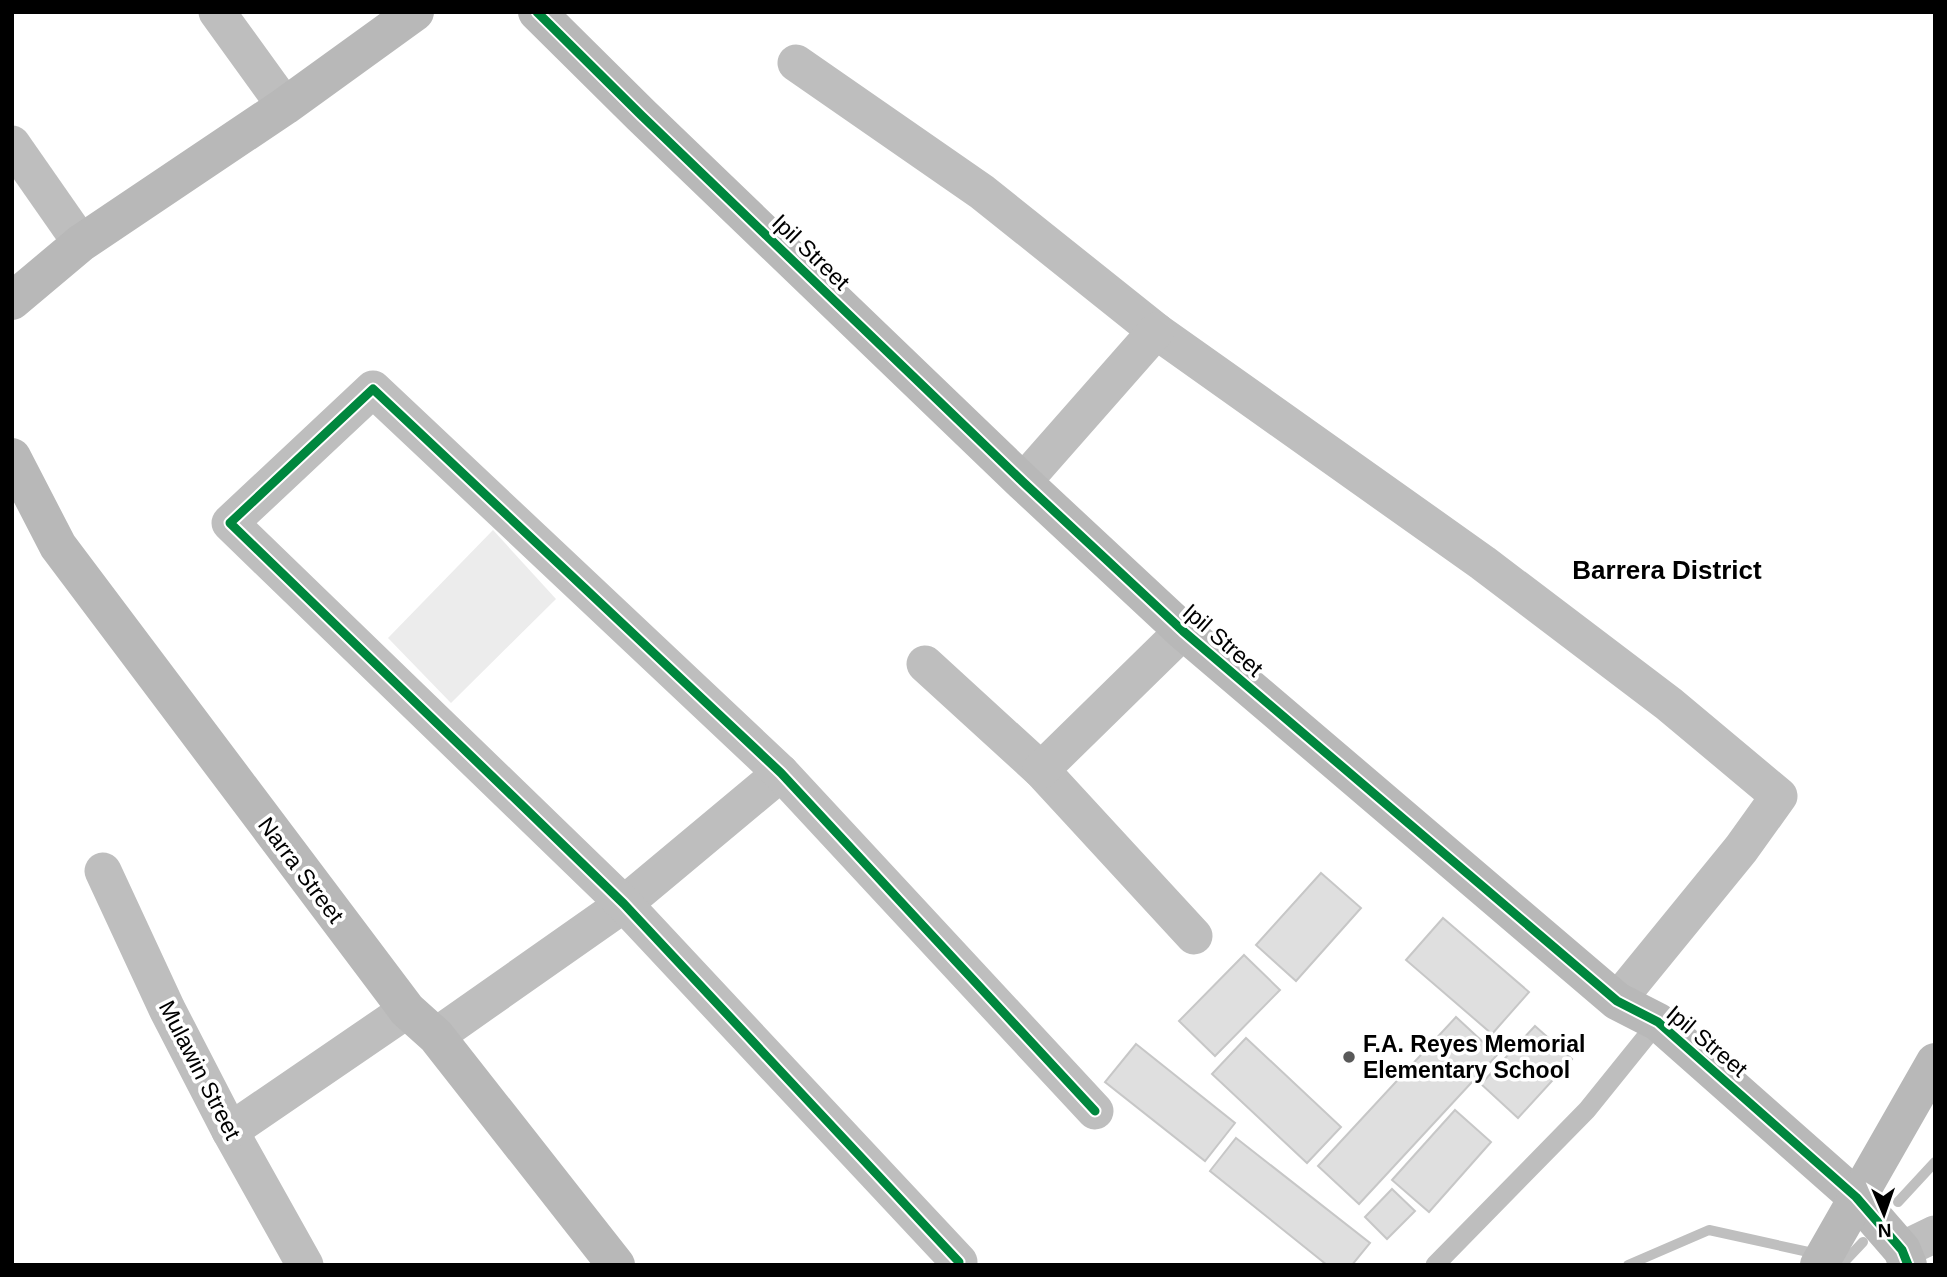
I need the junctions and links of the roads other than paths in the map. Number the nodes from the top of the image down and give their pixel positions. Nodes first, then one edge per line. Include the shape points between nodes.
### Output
1 (217, 12) edge
2 (415, 12) edge
3 (537, 12) edge
4 (796, 63) dead end
5 (285, 106) junction
6 (12, 144) edge
7 (81, 243) junction
8 (12, 302) edge
9 (1156, 331) junction
10 (12, 457) edge
11 (1023, 482) junction
12 (1183, 631) junction
13 (925, 664) dead end
14 (1041, 770) junction
15 (781, 773) junction
16 (103, 871) dead end
17 (624, 904) junction
18 (1194, 936) dead end
19 (1617, 1001) junction
20 (407, 1010) junction
21 (1658, 1022) junction
22 (436, 1035) junction
23 (1935, 1062) edge
24 (1095, 1111) dead end
25 (230, 1131) junction
26 (1856, 1197) junction
27 (1915, 1250) edge
28 (959, 1262) dead end
29 (305, 1265) edge
30 (616, 1265) edge
31 (1436, 1265) edge
32 (1819, 1265) edge

1 - 5 street
2 - 5 street
3 - 11 street, Ipil Street
4 - 9 street via 982,192
5 - 7 street
6 - 7 street
7 - 8 street
9 - 11 street
9 - 19 street via 1483,563 1670,704 1779,796
10 - 20 street, Narra Street via 58,546
11 - 12 street, Ipil Street
12 - 14 street
12 - 19 street, Ipil Street
13 - 14 street
14 - 18 street
15 - 17 street
15 - 17 street via 373,389 230,523
15 - 24 street
16 - 25 street, Mulawin Street
17 - 22 street
17 - 28 street
19 - 21 street, Ipil Street
20 - 22 street, Narra Street
20 - 25 street
21 - 26 street, Ipil Street
21 - 31 lane via 1587,1110
22 - 30 street, Narra Street
23 - 26 street
25 - 29 street, Mulawin Street
26 - 27 street, Ipil Street
26 - 32 street

